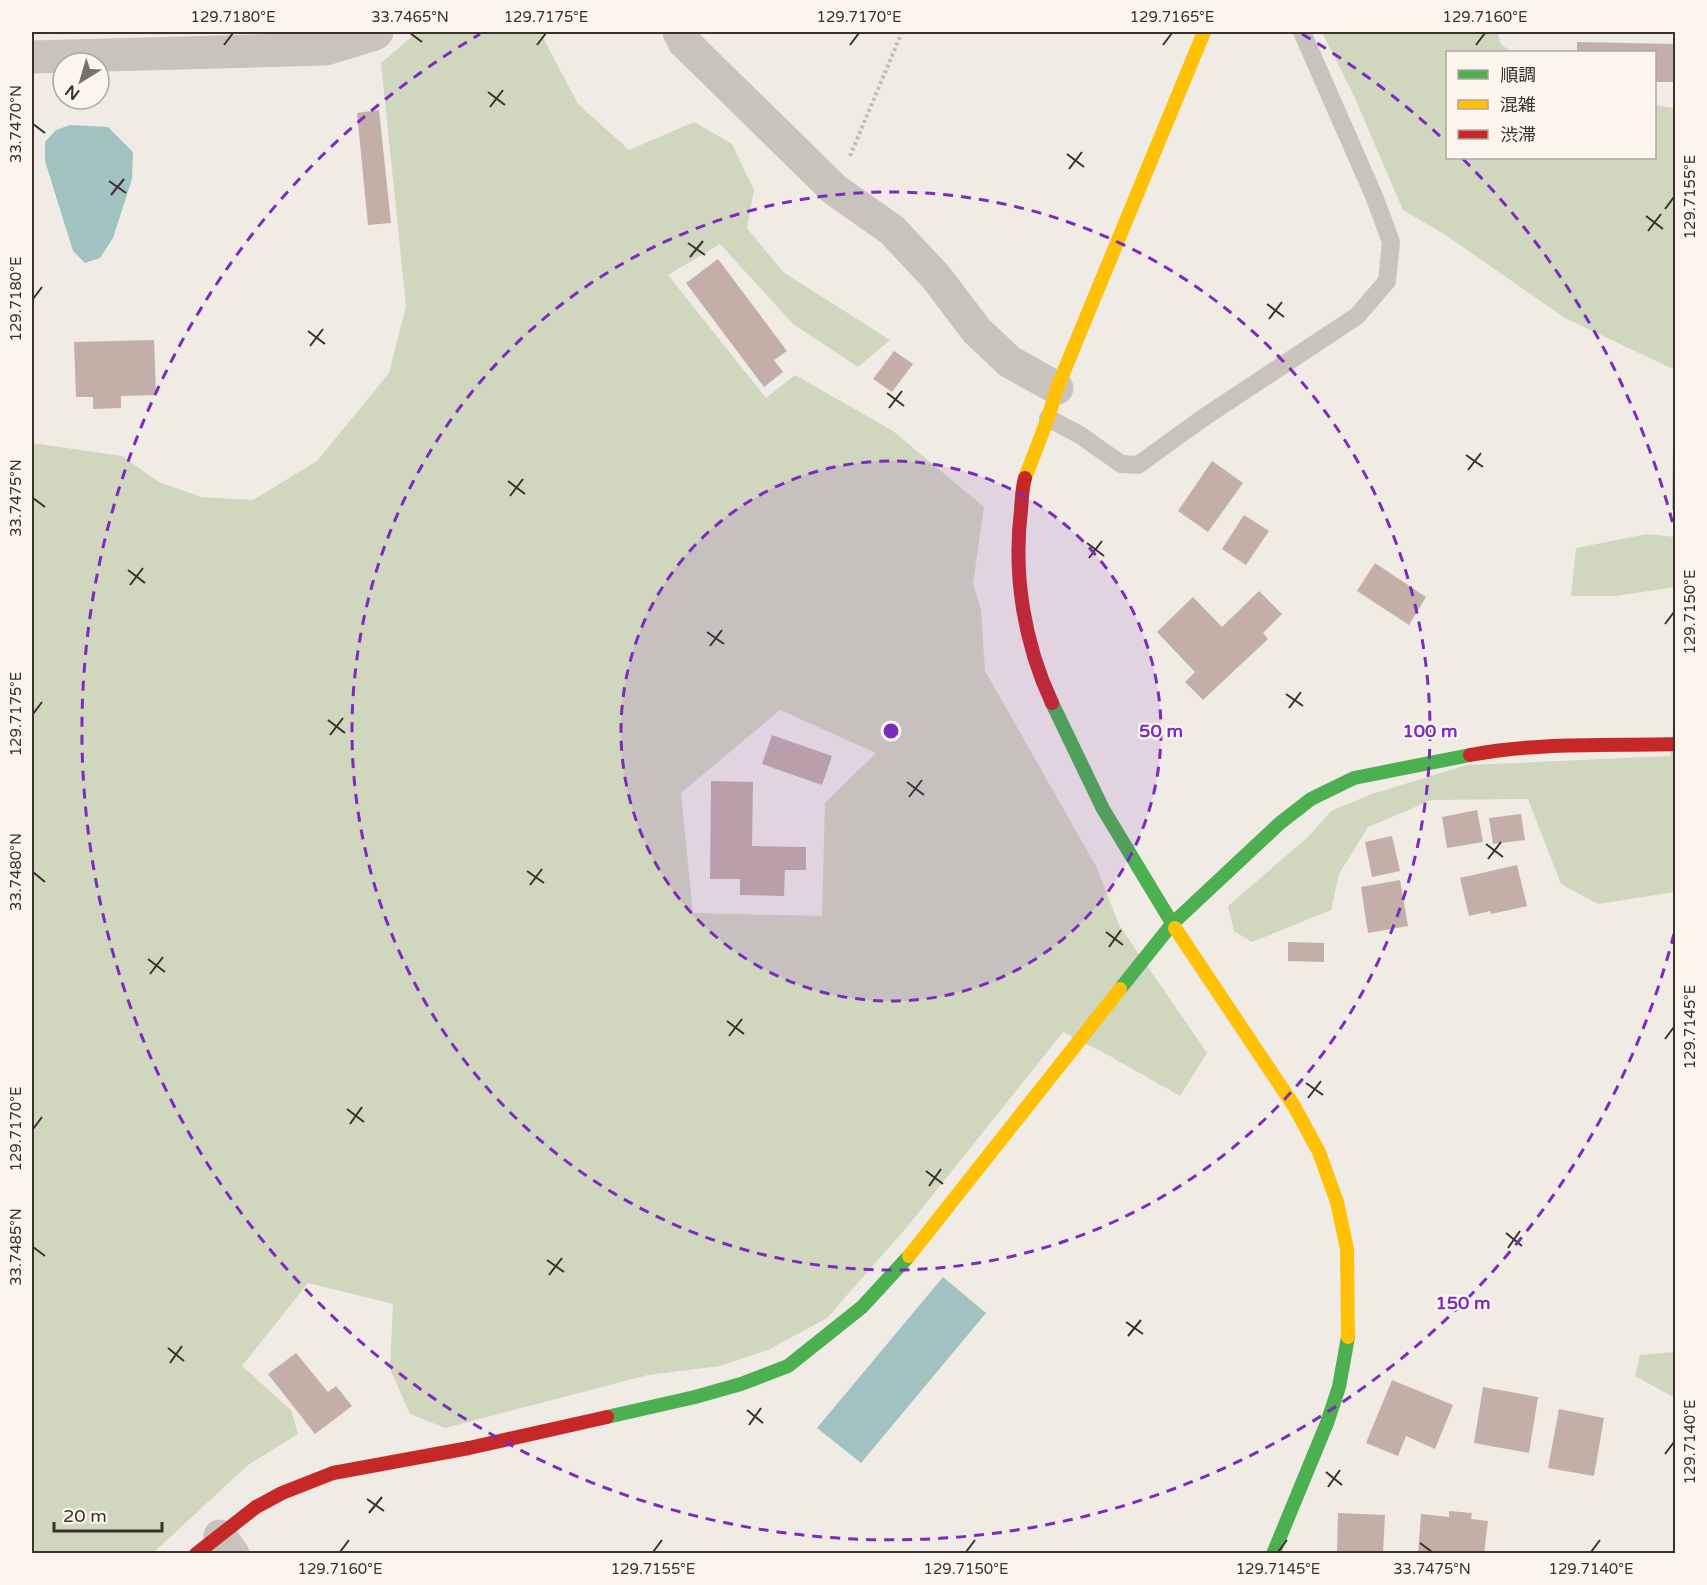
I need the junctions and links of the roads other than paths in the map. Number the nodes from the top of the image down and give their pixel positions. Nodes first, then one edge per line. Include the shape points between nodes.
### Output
1 (377, 32) edge
2 (679, 32) edge
3 (1204, 32) edge
4 (1302, 32) edge
5 (32, 57) edge
6 (1053, 403) junction
7 (1676, 744) edge
8 (1172, 924) junction
9 (216, 1548) edge
10 (1273, 1554) edge

1 - 5 street via 326,49
2 - 6 street via 684,42 835,190 891,230 936,277 977,331
3 - 6 street
4 - 6 lane via 1391,242 1387,281 1357,316 1138,465 1121,464 1080,435
6 - 8 street via 1024,481 1018,531 1019,590 1028,630 1045,687 1102,809
7 - 8 street via 1487,752 1354,778 1311,799 1280,823
8 - 9 street via 915,1249 862,1307 788,1366 695,1397 469,1448 333,1473 256,1507
8 - 10 street via 1288,1097 1319,1152 1337,1202 1347,1249 1348,1345 1339,1386

